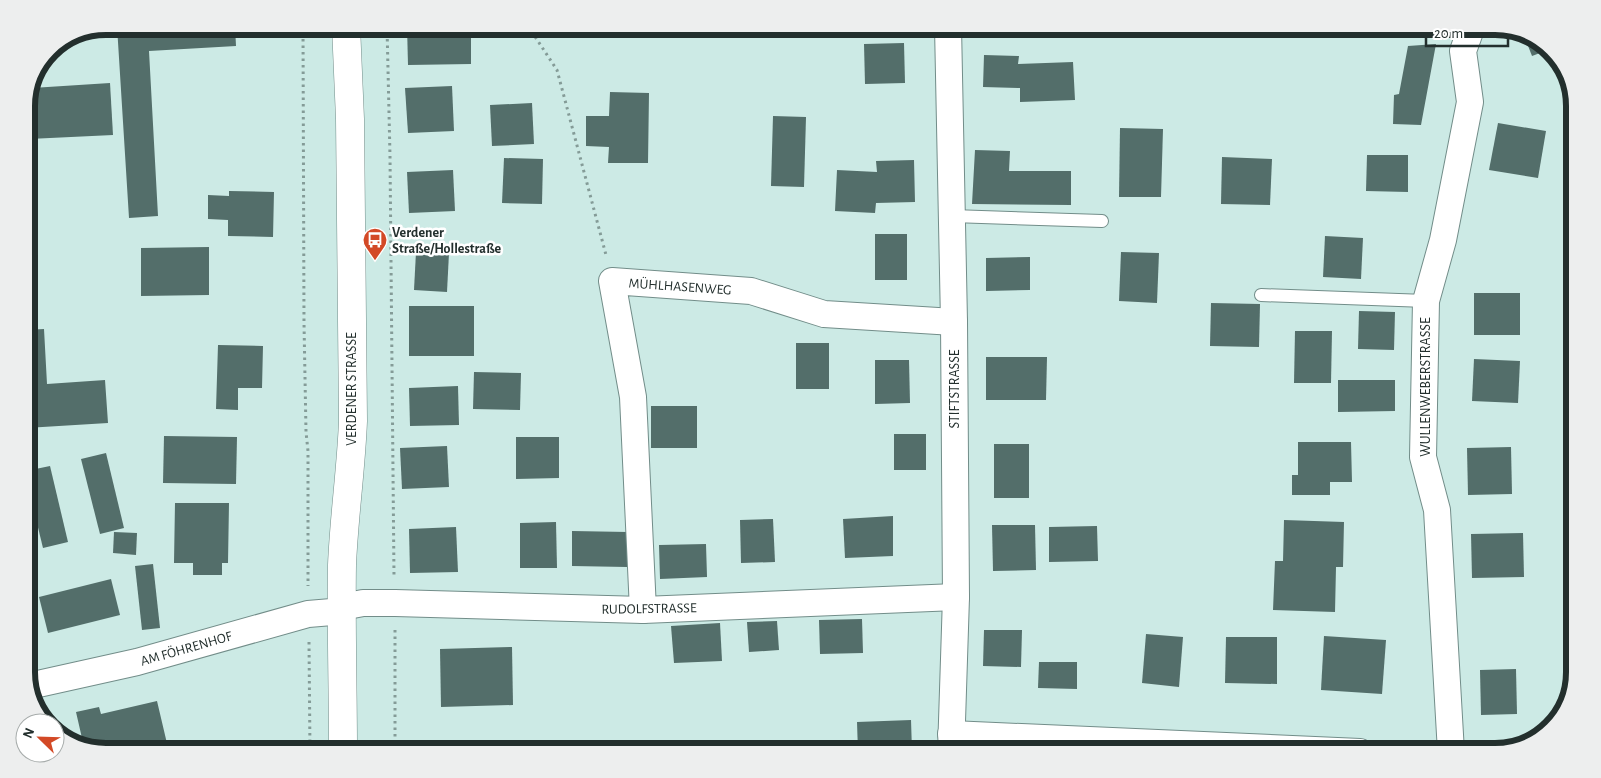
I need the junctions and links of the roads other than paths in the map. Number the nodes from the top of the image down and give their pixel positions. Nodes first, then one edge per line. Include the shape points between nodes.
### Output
1 (346, 35) edge
2 (948, 35) edge
3 (1469, 35) edge
4 (952, 216) junction
5 (1102, 221) dead end
6 (1261, 295) dead end
7 (1426, 301) junction
8 (954, 322) junction
9 (956, 596) junction
10 (342, 607) junction
11 (642, 610) junction
12 (36, 684) edge
13 (343, 743) edge
14 (951, 743) edge
15 (1450, 743) edge

1 - 10 main road, VERDENER STRASSE via 353,421
2 - 4 street, STIFTSTRASSE
3 - 7 street, WULLENWEBERSTRASSE via 1463,51 1470,102 1443,240
4 - 5 lane
4 - 8 street, STIFTSTRASSE
6 - 7 lane
7 - 15 street, WULLENWEBERSTRASSE via 1423,457 1437,510
8 - 9 street, STIFTSTRASSE
8 - 11 street, MÜHLHASENWEG via 824,314 751,291 612,281 633,397
9 - 11 street, RUDOLFSTRASSE
9 - 14 street, STIFTSTRASSE
10 - 11 street, RUDOLFSTRASSE via 395,603
10 - 12 street, AM FÖHRENHOF via 137,662
10 - 13 main road, VERDENER STRASSE

